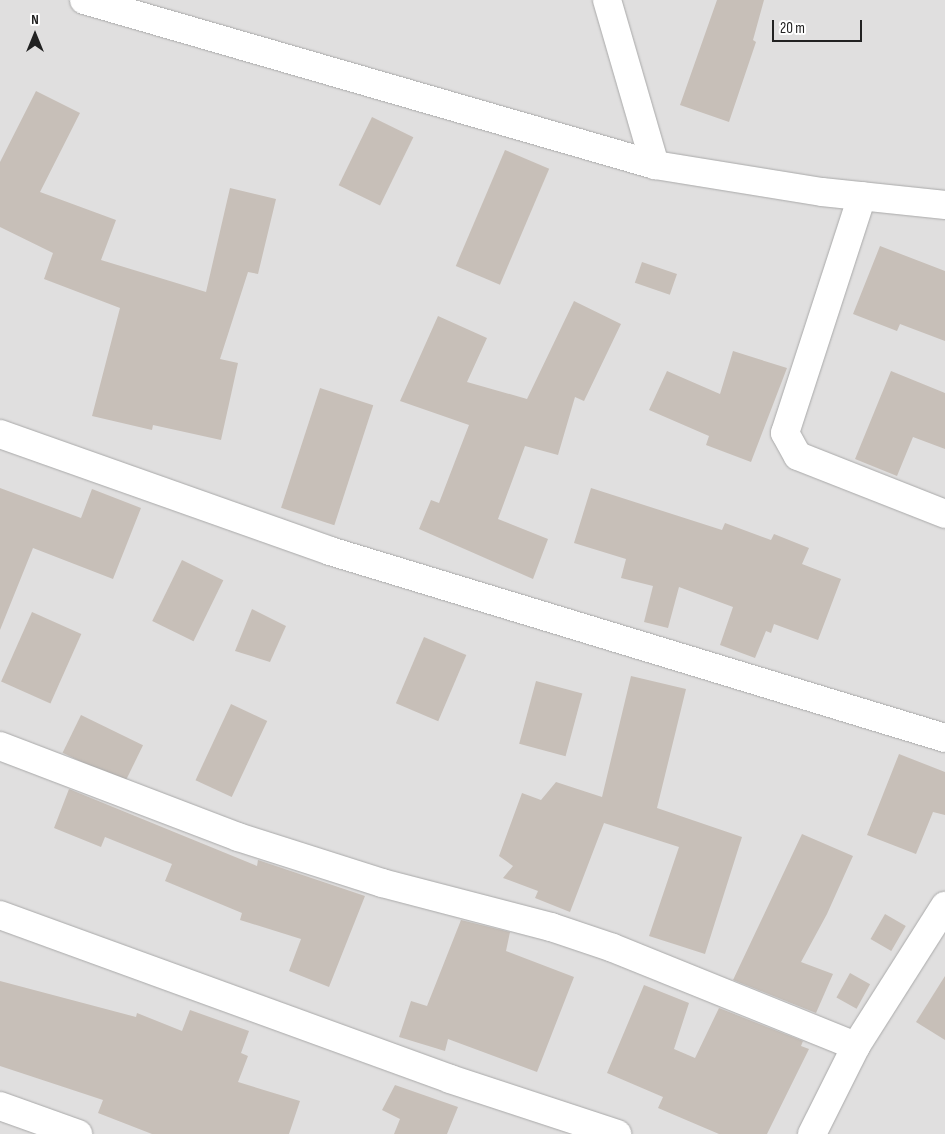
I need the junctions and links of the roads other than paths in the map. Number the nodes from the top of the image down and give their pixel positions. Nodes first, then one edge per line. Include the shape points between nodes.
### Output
1 (84, 0) edge
2 (607, 0) edge
3 (655, 165) junction
4 (862, 196) junction
5 (945, 205) edge
6 (0, 434) edge
7 (945, 514) edge
8 (945, 738) edge
9 (0, 746) edge
10 (945, 906) edge
11 (0, 916) edge
12 (856, 1046) junction
13 (0, 1106) edge
14 (78, 1134) edge
15 (617, 1134) edge
16 (812, 1134) edge

1 - 3 street
2 - 3 street
3 - 4 street
4 - 5 street
4 - 7 street via 785,434 798,456
6 - 8 street via 330,550
9 - 12 street via 238,837 382,883 551,927 614,948
10 - 12 street
11 - 15 street via 450,1079
12 - 16 street
13 - 14 street

